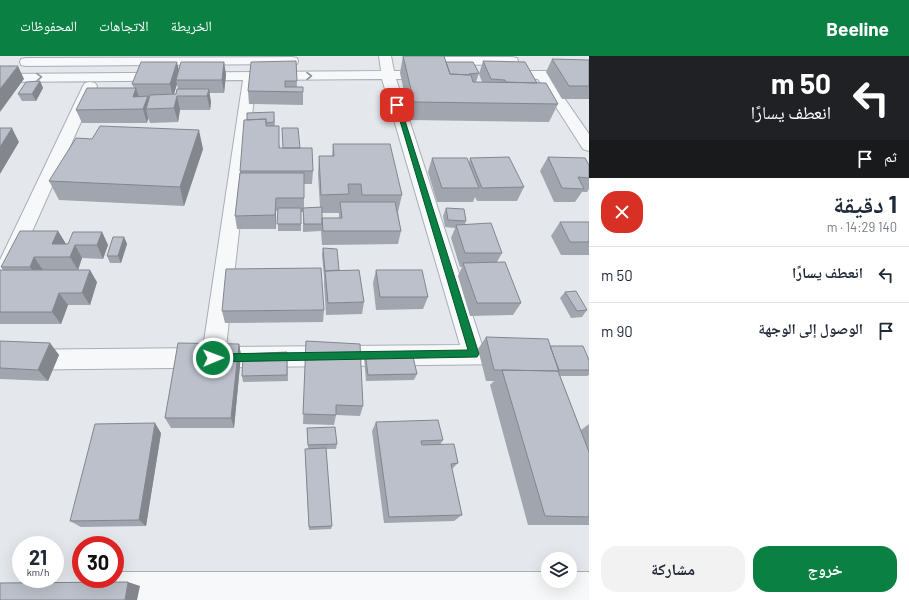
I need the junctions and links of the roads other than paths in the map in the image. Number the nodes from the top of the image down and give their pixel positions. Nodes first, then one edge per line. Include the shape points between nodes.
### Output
1 (104, 59) edge
2 (307, 61) dead end
3 (527, 61) dead end
4 (16, 62) dead end
5 (382, 63) edge
6 (442, 75) edge
7 (488, 75) edge
8 (542, 75) junction
9 (589, 75) edge
10 (95, 77) junction
11 (250, 77) junction
12 (0, 78) edge
13 (589, 146) edge
14 (0, 281) edge
15 (474, 354) junction
16 (528, 354) edge
17 (213, 358) junction
18 (0, 360) edge
19 (124, 587) edge
20 (589, 587) edge

1 - 2 street
1 - 4 street
1 - 10 street
3 - 5 street
5 - 6 street
11 -> 5 street
5 - 15 street
7 - 8 street
8 - 9 street
8 - 13 street
10 - 11 street
12 -> 10 street
10 - 14 street
11 - 17 street
15 - 16 street
15 - 17 street
17 - 18 street
19 - 20 street

